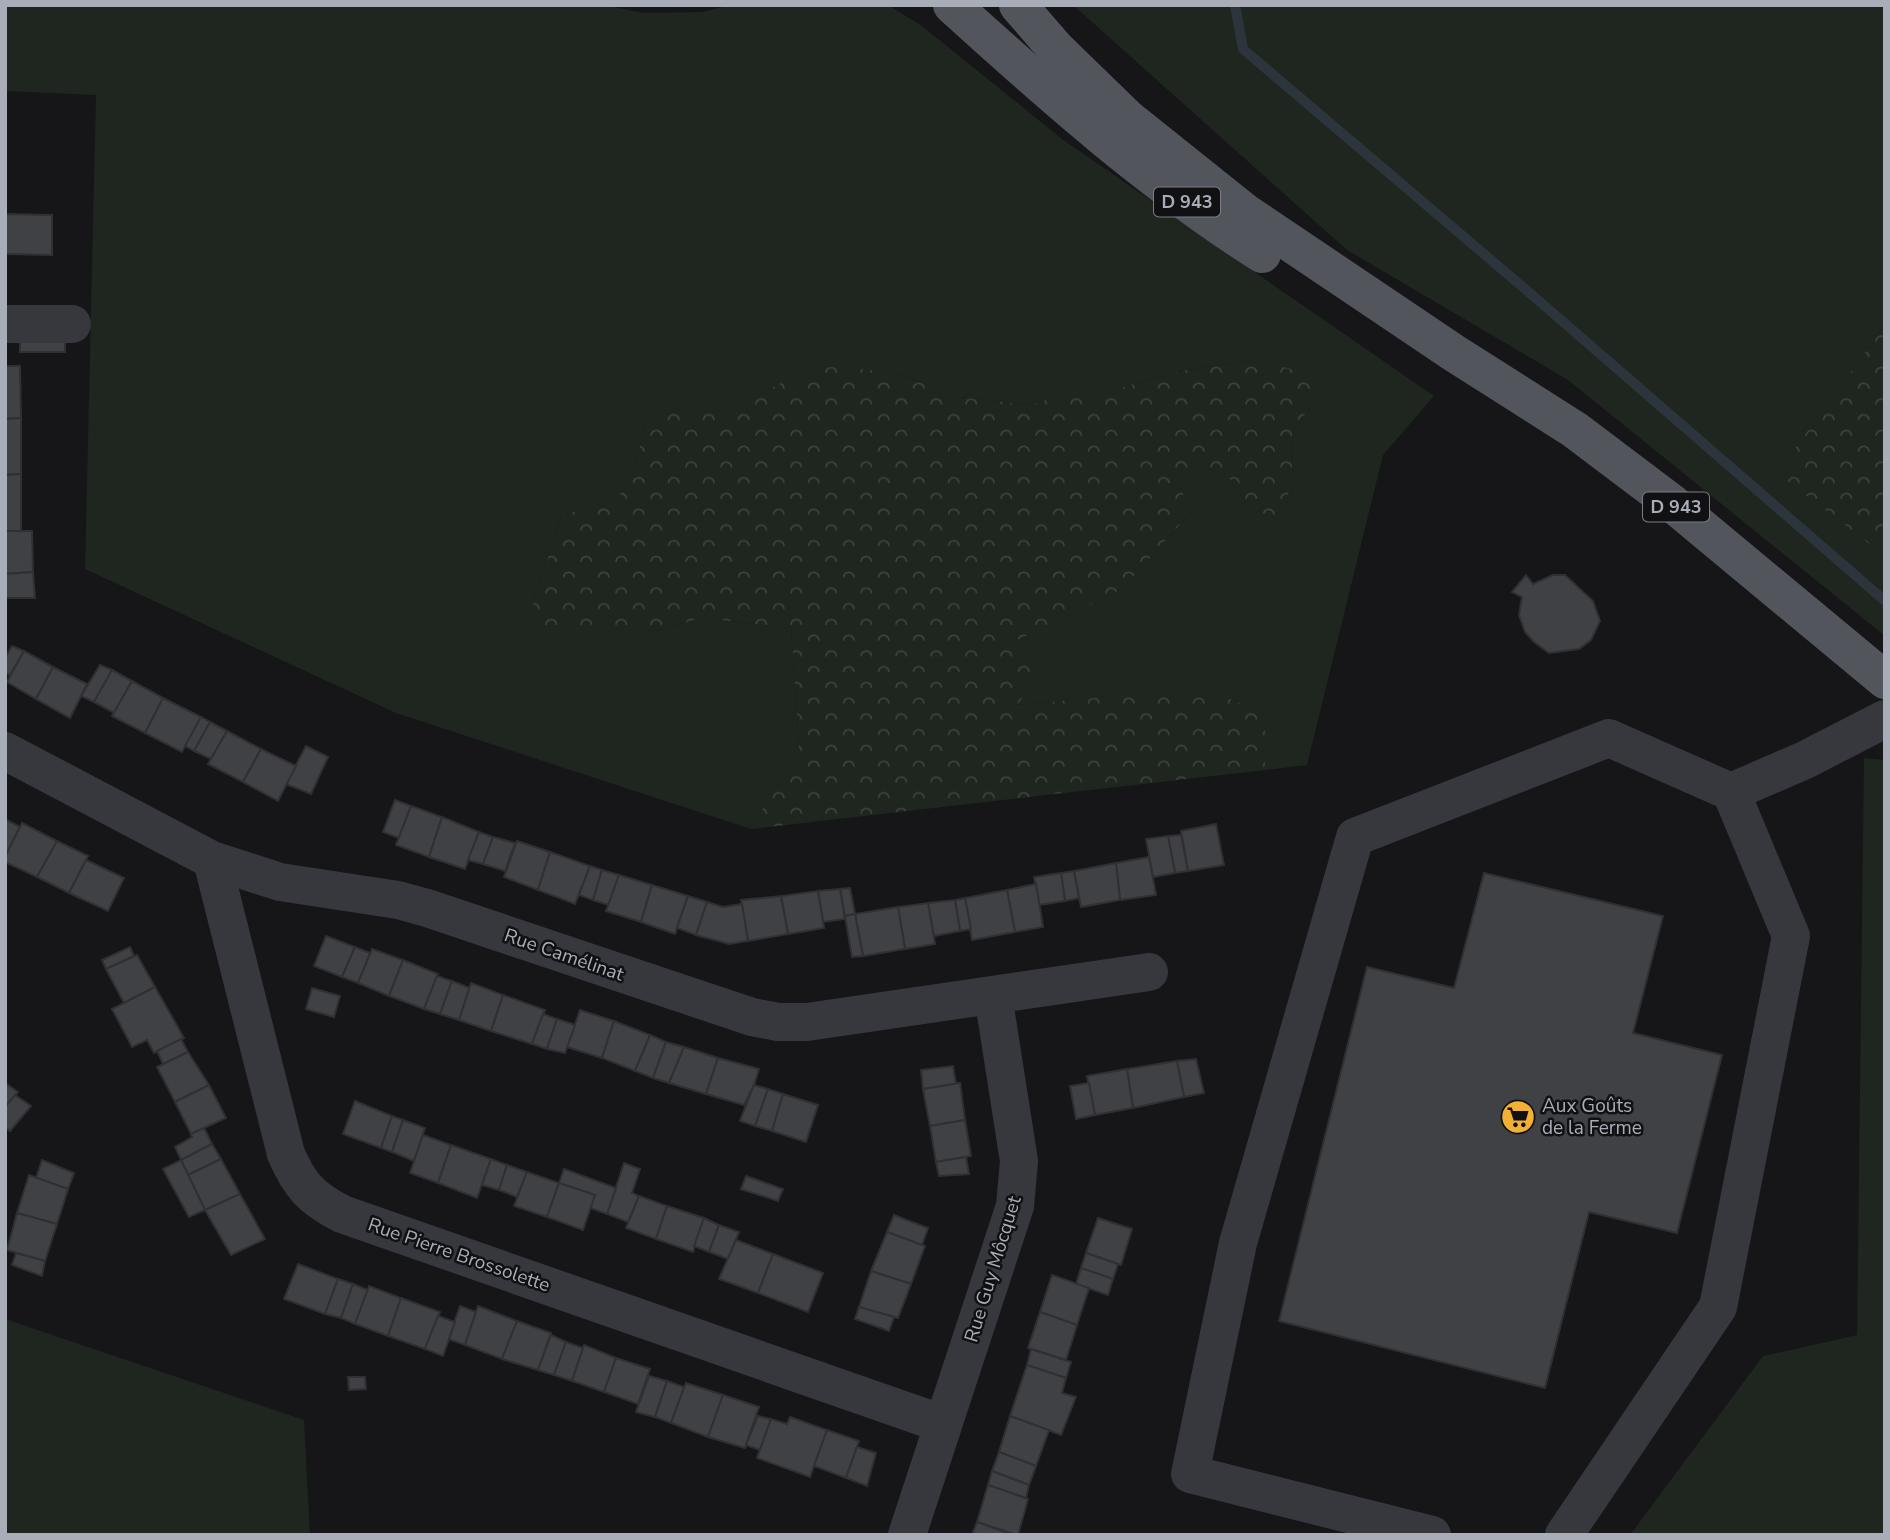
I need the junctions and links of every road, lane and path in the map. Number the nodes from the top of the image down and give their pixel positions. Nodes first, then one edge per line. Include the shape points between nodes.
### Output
1 (952, 5) edge
2 (1017, 5) edge
3 (5, 324) edge
4 (72, 324) dead end
5 (1454, 353) junction
6 (1885, 680) edge
7 (1885, 719) edge
8 (5, 751) edge
9 (1731, 792) junction
10 (212, 860) junction
11 (1149, 972) dead end
12 (993, 995) junction
13 (943, 1424) junction
14 (907, 1535) edge
15 (1432, 1535) edge
16 (1564, 1535) edge

1 - 5 main road, D 943 via 1126,159 1237,238 1293,272
2 - 5 main road, D 943 via 1086,79 1178,159 1308,256
3 - 4 street
5 - 6 main road, D 943 via 1575,430 1704,529
7 - 9 street
8 - 10 street, Rue Camélinat
9 - 15 street via 1609,738 1355,837 1238,1243 1190,1474
9 - 16 street via 1791,936 1718,1307
10 - 12 street, Rue Camélinat via 280,882 427,908 778,1022 807,1022
10 - 13 street, Rue Pierre Brossolette via 286,1154 295,1175 320,1203
11 - 12 street, Rue Camélinat
12 - 13 street, Rue Guy Môcquet via 1016,1138 1015,1206
13 - 14 street, Rue Guy Môcquet

